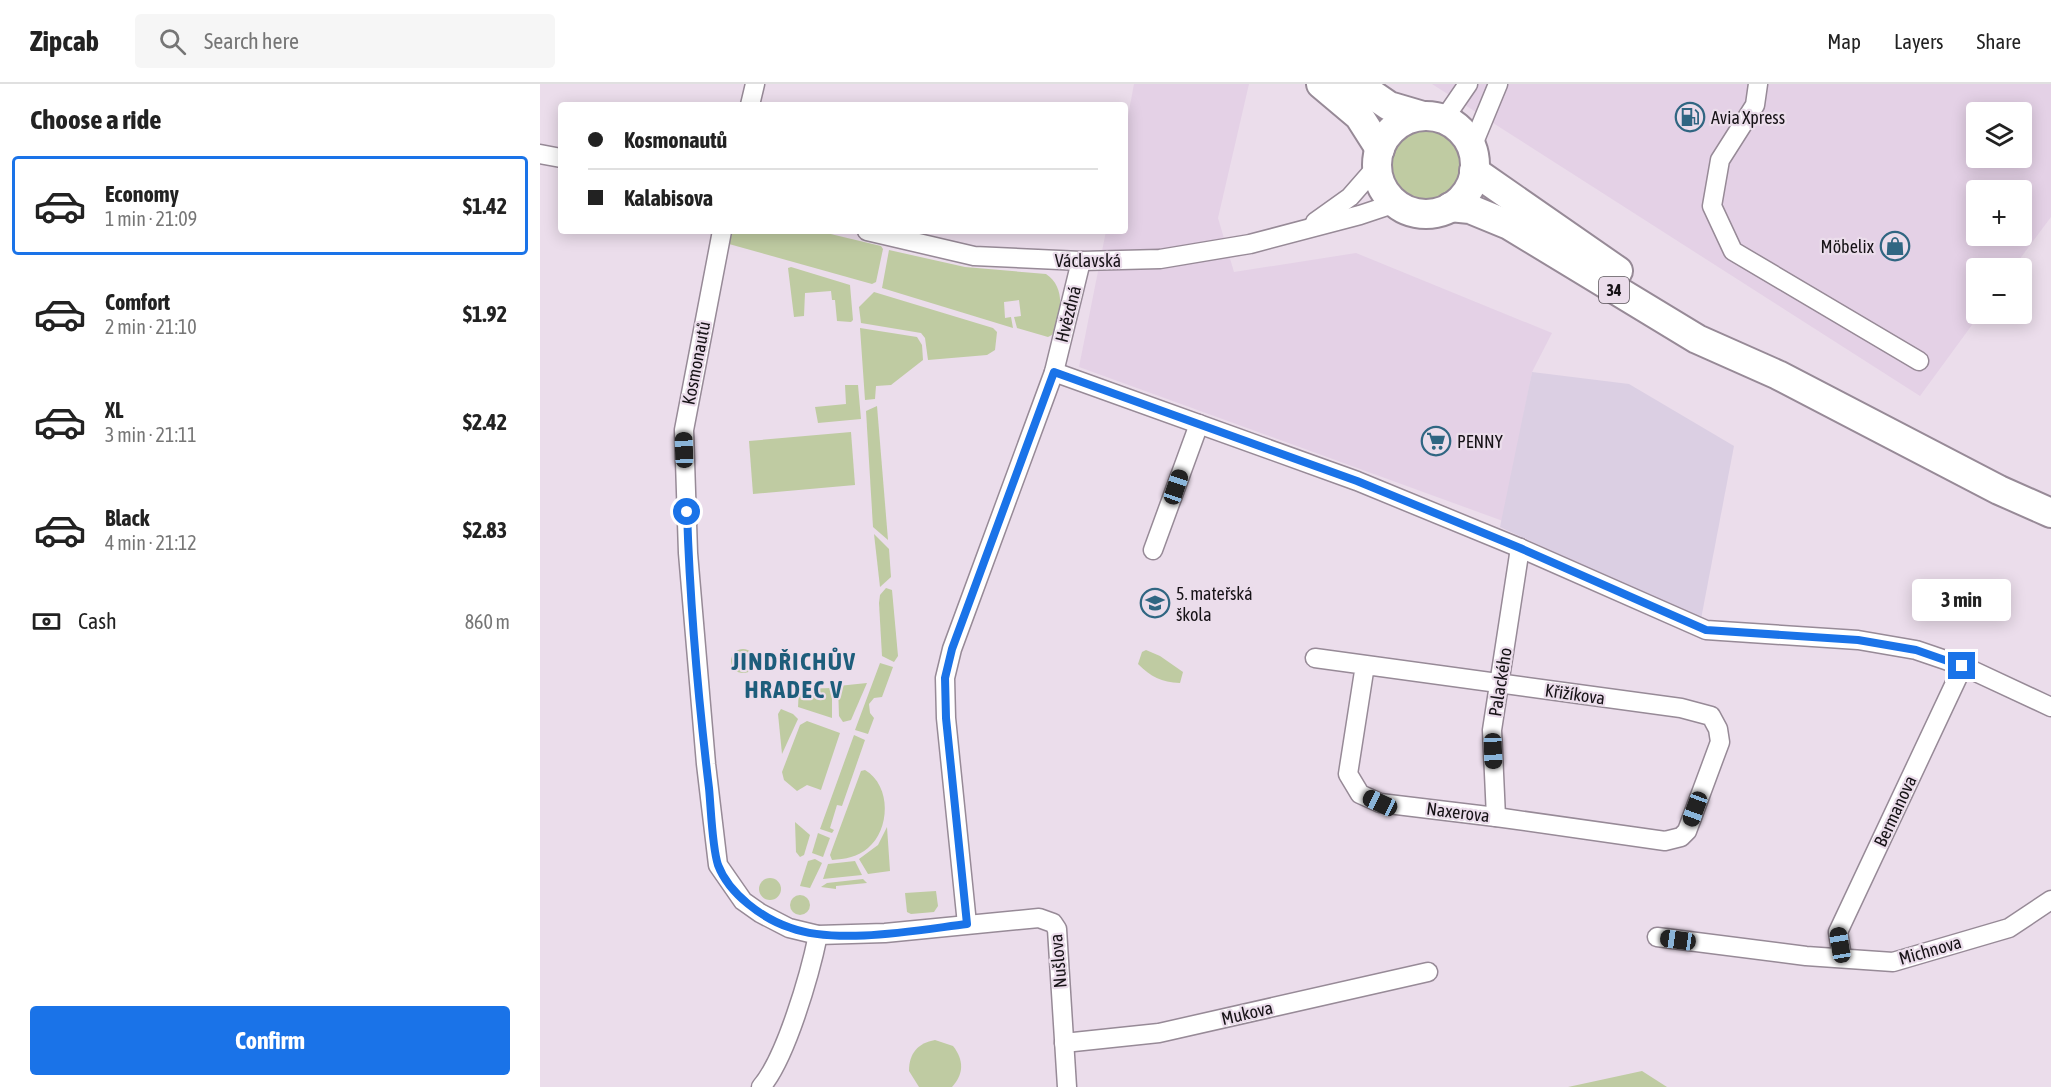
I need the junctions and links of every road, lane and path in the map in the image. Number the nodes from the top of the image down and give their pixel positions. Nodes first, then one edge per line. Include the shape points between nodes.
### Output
1 (755, 84) edge
2 (1321, 84) edge
3 (1357, 84) edge
4 (1468, 84) edge
5 (1498, 84) edge
6 (1758, 84) edge
7 (751, 102) edge
8 (1433, 117) junction
9 (540, 154) edge
10 (558, 157) edge
11 (1379, 157) junction
12 (1473, 159) junction
13 (1396, 203) junction
14 (1450, 207) junction
15 (1308, 227) junction
16 (721, 234) edge
17 (880, 234) edge
18 (1081, 261) junction
19 (1919, 361) dead end
20 (1054, 372) junction
21 (1778, 375) junction
22 (1199, 424) junction
23 (2051, 513) edge
24 (1520, 548) junction
25 (1153, 550) dead end
26 (1315, 658) dead end
27 (1365, 665) junction
28 (1962, 666) junction
29 (1500, 684) junction
30 (2051, 707) edge
31 (1496, 817) junction
32 (1687, 831) joint
33 (2051, 900) edge
34 (967, 924) junction
35 (818, 935) junction
36 (1657, 937) dead end
37 (1842, 957) junction
38 (1428, 972) dead end
39 (1064, 1043) junction
40 (770, 1082) edge
41 (1067, 1087) edge

1 - 7 street
2 - 11 main road via 1359,116
3 - 8 main road via 1389,106
4 - 8 street
5 - 12 street
6 - 19 street via 1755,105 1720,160 1712,206 1733,251
8 - 11 main road via 1403,122 1394,128
8 - 12 main road via 1461,130
9 - 10 street
11 - 13 main road via 1384,190
11 - 15 street, Václavská via 1350,196
12 - 14 main road via 1466,193
12 - 21 main road, 34 via 1552,227
13 - 14 main road via 1422,213
13 - 15 street, Václavská
14 - 21 main road, 34 via 1509,225 1697,339
15 - 18 street, Václavská via 1250,244 1191,255
16 - 35 street, Kosmonautů via 684,430 688,553 718,865 743,901 760,913 789,928
17 - 18 street, Václavská via 974,256
18 - 20 street, Hvězdná
20 - 22 street
20 - 34 street, Hvězdná via 952,649 945,678
21 - 23 main road, 34
22 - 24 street via 1357,481
22 - 25 street
24 - 28 street via 1706,630 1858,640 1916,650
24 - 29 street, Palackého
26 - 27 street, Křižíkova
27 - 29 street, Křižíkova
27 - 31 street, Naxerova via 1348,774 1360,794 1380,803
28 - 30 street
28 - 37 street, Bermanova via 1839,932
29 - 31 street, Palackého via 1492,730
29 - 32 street, Křižíkova via 1681,708 1711,716 1720,742
31 - 32 street, Naxerova via 1665,841
33 - 37 street, Michnova via 2009,928 1893,962
34 - 35 street, Kosmonautů
34 - 39 street, Nušlova via 1039,918 1053,923 1057,929
35 - 40 street via 805,986
36 - 37 street, Michnova
38 - 39 street, Mukova via 1159,1033
39 - 41 street, Nušlova

